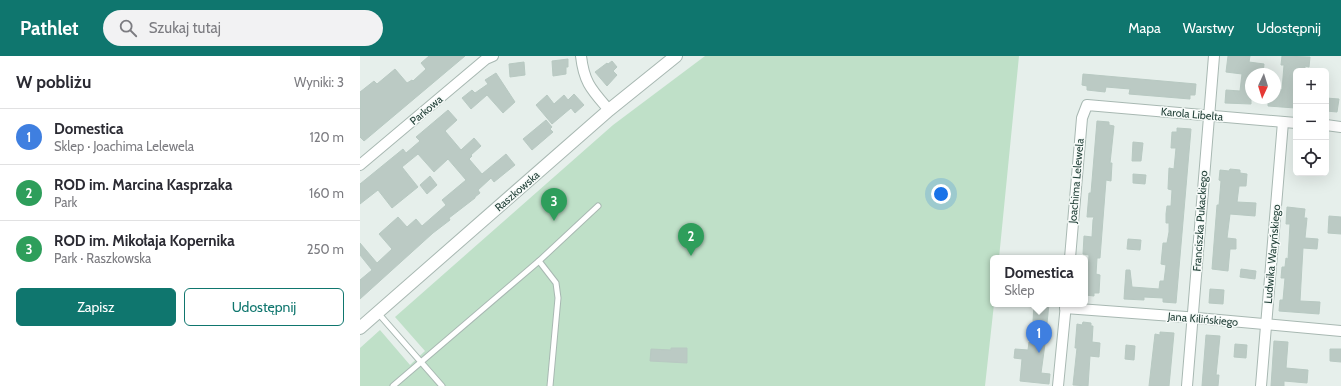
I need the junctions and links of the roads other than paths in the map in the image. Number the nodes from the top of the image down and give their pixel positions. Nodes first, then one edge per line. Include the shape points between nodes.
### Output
1 (581, 56) edge
2 (676, 56) edge
3 (1214, 56) edge
4 (487, 57) edge
5 (1087, 106) joint
6 (609, 110) junction
7 (1208, 116) junction
8 (1283, 122) junction
9 (1293, 123) edge
10 (1329, 125) edge
11 (1341, 127) edge
12 (360, 165) edge
13 (598, 206) dead end
14 (1070, 255) edge
15 (539, 261) junction
16 (1065, 307) edge
17 (1076, 307) edge
18 (378, 313) junction
19 (1193, 318) junction
20 (1266, 324) junction
21 (360, 328) edge
22 (1341, 331) edge
23 (420, 362) junction
24 (393, 386) edge
25 (442, 386) edge
26 (550, 386) edge
27 (1058, 386) edge
28 (1187, 386) edge
29 (1261, 386) edge

1 - 6 street via 586,80
2 - 6 street, Raszkowska
3 - 7 street, Franciszka Pukackiego
4 - 12 street, Parkowa
5 - 7 street, Karola Libelta
5 - 14 street, Joachima Lelewela via 1082,118
6 - 18 street, Raszkowska
7 - 8 street, Karola Libelta
7 - 19 street, Franciszka Pukackiego
8 - 9 street, Karola Libelta
8 - 20 street, Ludwika Waryńskiego
10 - 11 street
13 - 15 lane
15 - 23 lane
15 - 26 lane via 556,283 558,298
16 - 27 street
17 - 19 street, Jana Kilińskiego
18 - 21 street, Raszkowska
18 - 23 lane
19 - 20 street, Jana Kilińskiego
19 - 28 street, Franciszka Pukackiego
20 - 22 street, Jana Kilińskiego
20 - 29 street, Ludwika Waryńskiego
23 - 24 lane
23 - 25 lane

